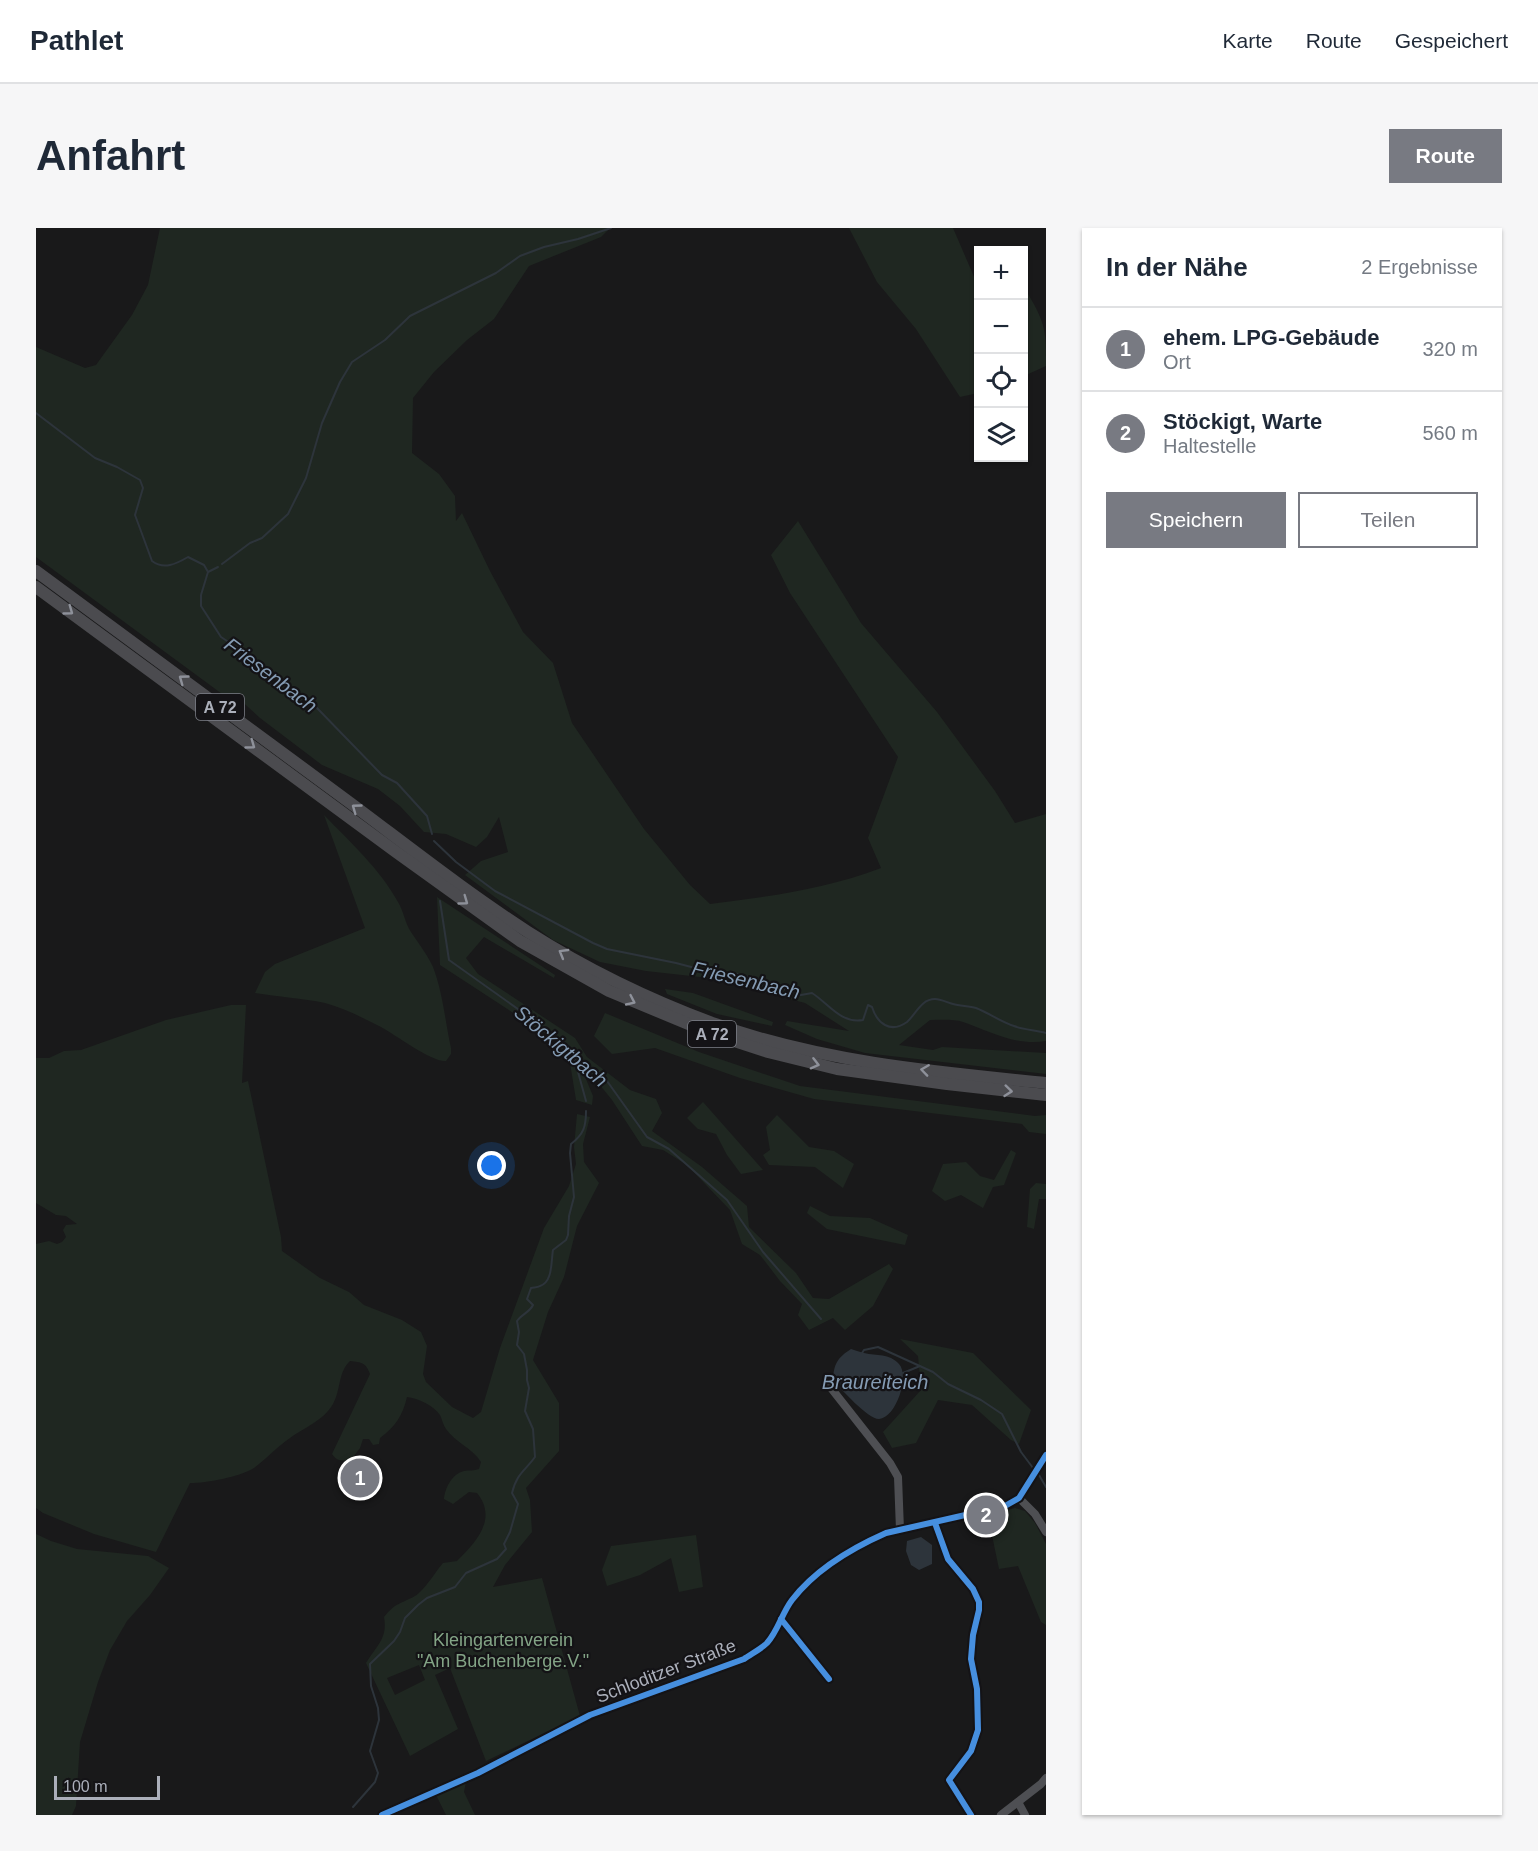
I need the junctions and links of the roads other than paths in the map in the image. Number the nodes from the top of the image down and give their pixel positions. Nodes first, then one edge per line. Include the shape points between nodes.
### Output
1 (36, 571) edge
2 (36, 587) edge
3 (400, 847) junction
4 (420, 862) junction
5 (1046, 1083) edge
6 (1046, 1095) edge
7 (829, 1383) dead end
8 (1046, 1455) edge
9 (1019, 1498) junction
10 (935, 1523) junction
11 (900, 1530) junction
12 (1046, 1532) edge
13 (1046, 1778) edge
14 (1018, 1802) junction
15 (382, 1815) edge
16 (971, 1815) edge
17 (1001, 1815) edge
18 (1025, 1815) edge

3 -> 1 highway, A 72
2 -> 3 highway, A 72
3 - 4 highway, A 72
5 -> 4 highway, A 72 via 837,1058 715,1024 601,974
4 -> 6 highway, A 72 via 520,941 564,967 654,1011 710,1033 837,1069
7 - 11 street via 898,1477
8 - 9 street
9 - 10 street, Schloditzer Straße via 1005,1506
9 - 12 street
10 - 11 street, Schloditzer Straße
10 - 16 street via 948,1559 979,1602 971,1659 977,1689 978,1730 971,1751 949,1780
11 - 15 street, Schloditzer Straße via 868,1541 805,1585 766,1644 744,1659 590,1715 478,1773
13 - 14 street
14 - 17 street
14 - 18 street

